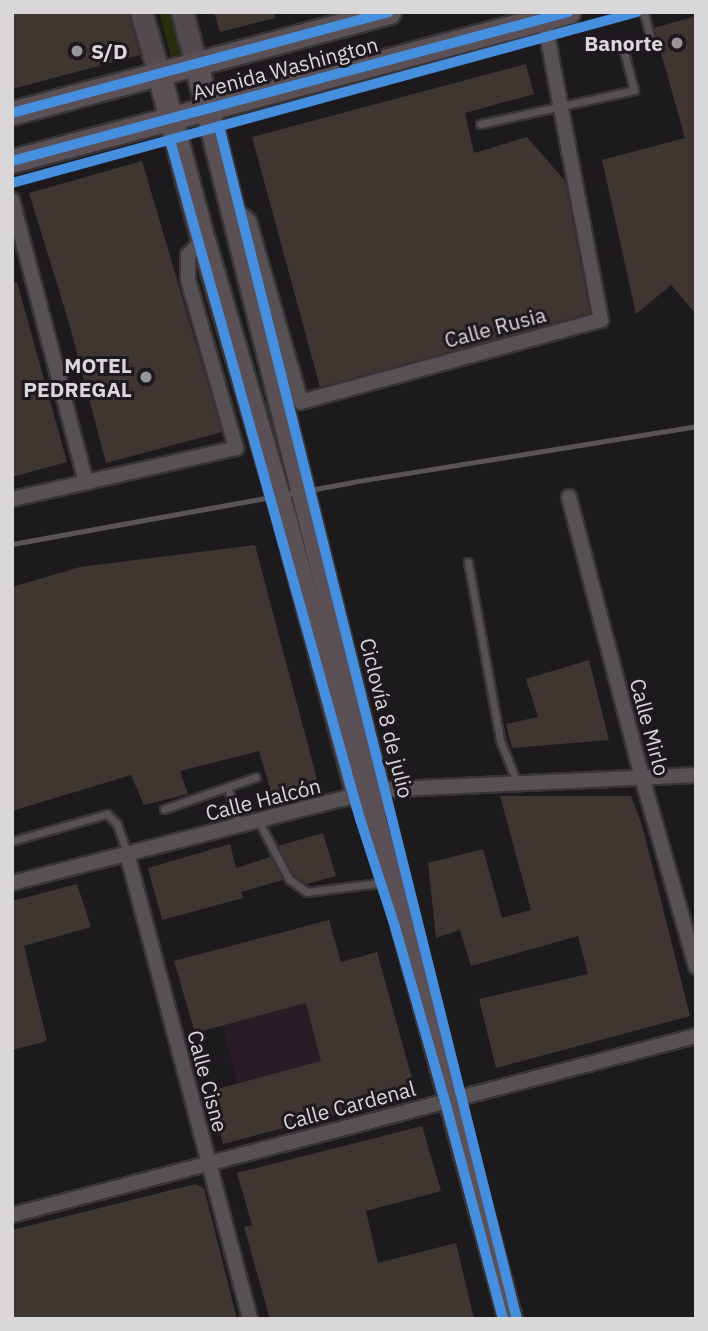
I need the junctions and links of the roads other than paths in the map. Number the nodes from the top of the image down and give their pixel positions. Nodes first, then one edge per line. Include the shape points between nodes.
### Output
1 (141, 12) edge
2 (181, 12) edge
3 (389, 12) edge
4 (568, 12) edge
5 (644, 12) edge
6 (544, 15) edge
7 (196, 64) junction
8 (159, 74) junction
9 (561, 106) junction
10 (207, 108) junction
11 (12, 113) edge
12 (172, 119) junction
13 (480, 124) dead end
14 (12, 162) edge
15 (12, 200) edge
16 (232, 206) junction
17 (203, 240) junction
18 (86, 482) junction
19 (569, 497) dead end
20 (12, 499) edge
21 (468, 562) dead end
22 (696, 775) edge
23 (256, 777) dead end
24 (642, 777) junction
25 (517, 782) junction
26 (228, 788) junction
27 (367, 793) junction
28 (164, 809) dead end
29 (257, 820) junction
30 (238, 825) junction
31 (12, 841) edge
32 (127, 853) junction
33 (390, 881) junction
34 (12, 883) edge
35 (696, 966) edge
36 (696, 1036) edge
37 (450, 1100) junction
38 (208, 1164) junction
39 (12, 1215) edge
40 (250, 1319) edge
41 (510, 1319) edge

1 - 8 street
2 - 7 street
3 - 7 main road, Avenida Washington
4 - 6 main road, Avenida Washington
5 - 9 lane via 651,41 623,48 634,90
6 - 9 street, Calle Rusia
6 - 10 main road, Avenida Washington
7 - 8 main road, Avenida Washington
7 - 10 main road
8 - 11 main road, Avenida Washington
8 - 12 main road
9 - 13 lane
9 - 16 street, Calle Rusia via 601,320 301,402 249,222
10 - 12 main road, Avenida Washington
10 - 16 main road
12 - 14 main road, Avenida Washington
12 - 17 main road
15 - 18 street
16 - 27 main road
17 - 18 street via 188,255 186,266 236,447
17 - 27 main road
18 - 20 street
19 - 24 street, Calle Mirlo
21 - 25 lane via 500,740
22 - 24 street, Calle Halcón
23 - 26 lane
24 - 25 street, Calle Halcón
24 - 35 street, Calle Mirlo
25 - 27 street, Calle Halcón
26 - 28 lane
26 - 30 lane
27 - 29 street, Calle Halcón
27 - 33 main road
29 - 30 street, Calle Halcón
29 - 33 lane via 289,879 307,892
30 - 32 street, Calle Halcón
31 - 32 lane via 107,814 117,824
32 - 34 street, Calle Halcón
32 - 38 street, Calle Cisne
33 - 37 main road
36 - 37 street, Calle Cardenal
37 - 38 street, Calle Cardenal
37 - 41 main road
38 - 39 street, Calle Cardenal
38 - 40 street, Calle Cisne

